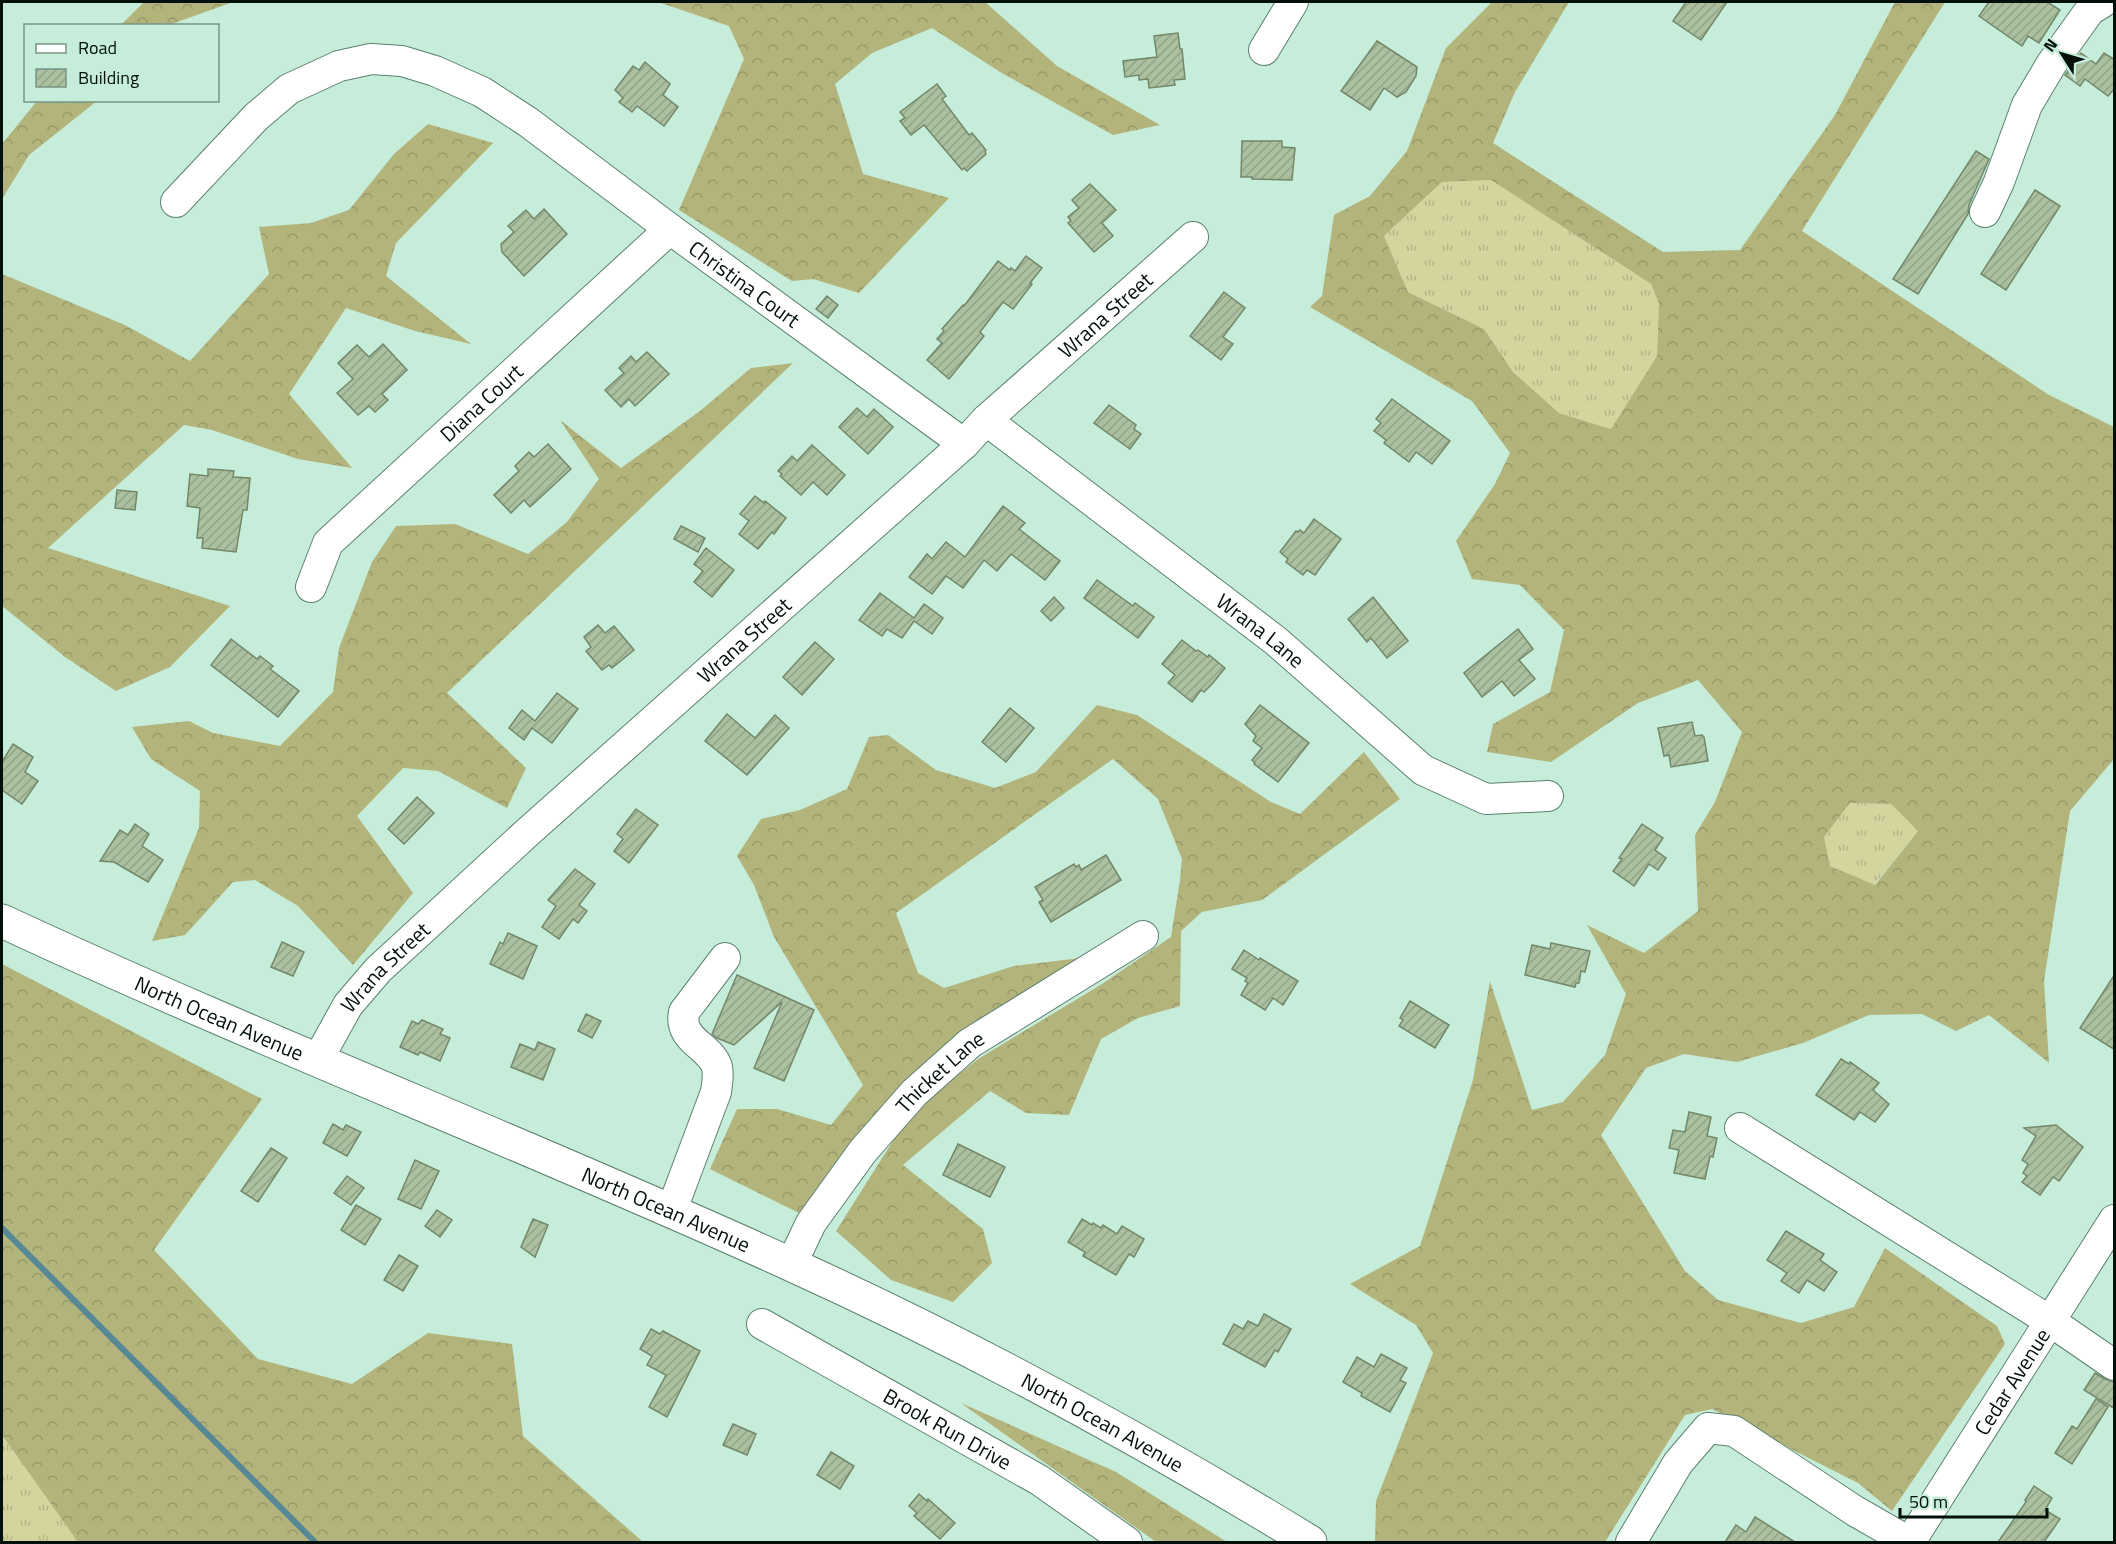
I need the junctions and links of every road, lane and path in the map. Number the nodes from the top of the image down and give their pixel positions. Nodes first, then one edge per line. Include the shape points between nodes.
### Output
1 (1293, 2) edge
2 (2103, 2) edge
3 (1264, 50) dead end
4 (176, 202) dead end
5 (1984, 212) dead end
6 (670, 230) junction
7 (1193, 237) dead end
8 (986, 420) junction
9 (964, 444) junction
10 (311, 587) dead end
11 (1548, 796) dead end
12 (2, 921) edge
13 (1143, 936) dead end
14 (725, 958) dead end
15 (317, 1061) junction
16 (1740, 1128) dead end
17 (671, 1212) junction
18 (2115, 1220) edge
19 (791, 1264) junction
20 (2050, 1321) junction
21 (762, 1324) dead end
22 (2115, 1365) edge
23 (1127, 1542) edge
24 (1310, 1542) edge
25 (1631, 1542) edge
26 (1910, 1542) edge

1 - 3 street
2 - 5 street via 2090,10 2027,105
4 - 6 street, Christina Court via 256,117 289,88 339,66 371,59 402,61 482,92 528,122
6 - 9 street, Christina Court
6 - 10 street, Diana Court via 328,543
7 - 8 street, Wrana Street
8 - 9 street, Wrana Street
8 - 11 street, Wrana Lane via 1276,641 1423,770 1486,799
9 - 15 street, Wrana Street via 378,970 348,1005
12 - 15 main road, North Ocean Avenue
13 - 19 street, Thicket Lane via 970,1043 914,1093 863,1151 811,1223
14 - 17 street via 689,1002 682,1021 685,1030 716,1065 718,1078
15 - 17 main road, North Ocean Avenue
16 - 20 street
17 - 19 main road, North Ocean Avenue
18 - 20 street, Cedar Avenue
19 - 24 main road, North Ocean Avenue via 1033,1384
20 - 22 street
20 - 26 street, Cedar Avenue
21 - 23 street, Brook Run Drive via 1039,1480
25 - 26 street via 1678,1463 1707,1428 1734,1431

